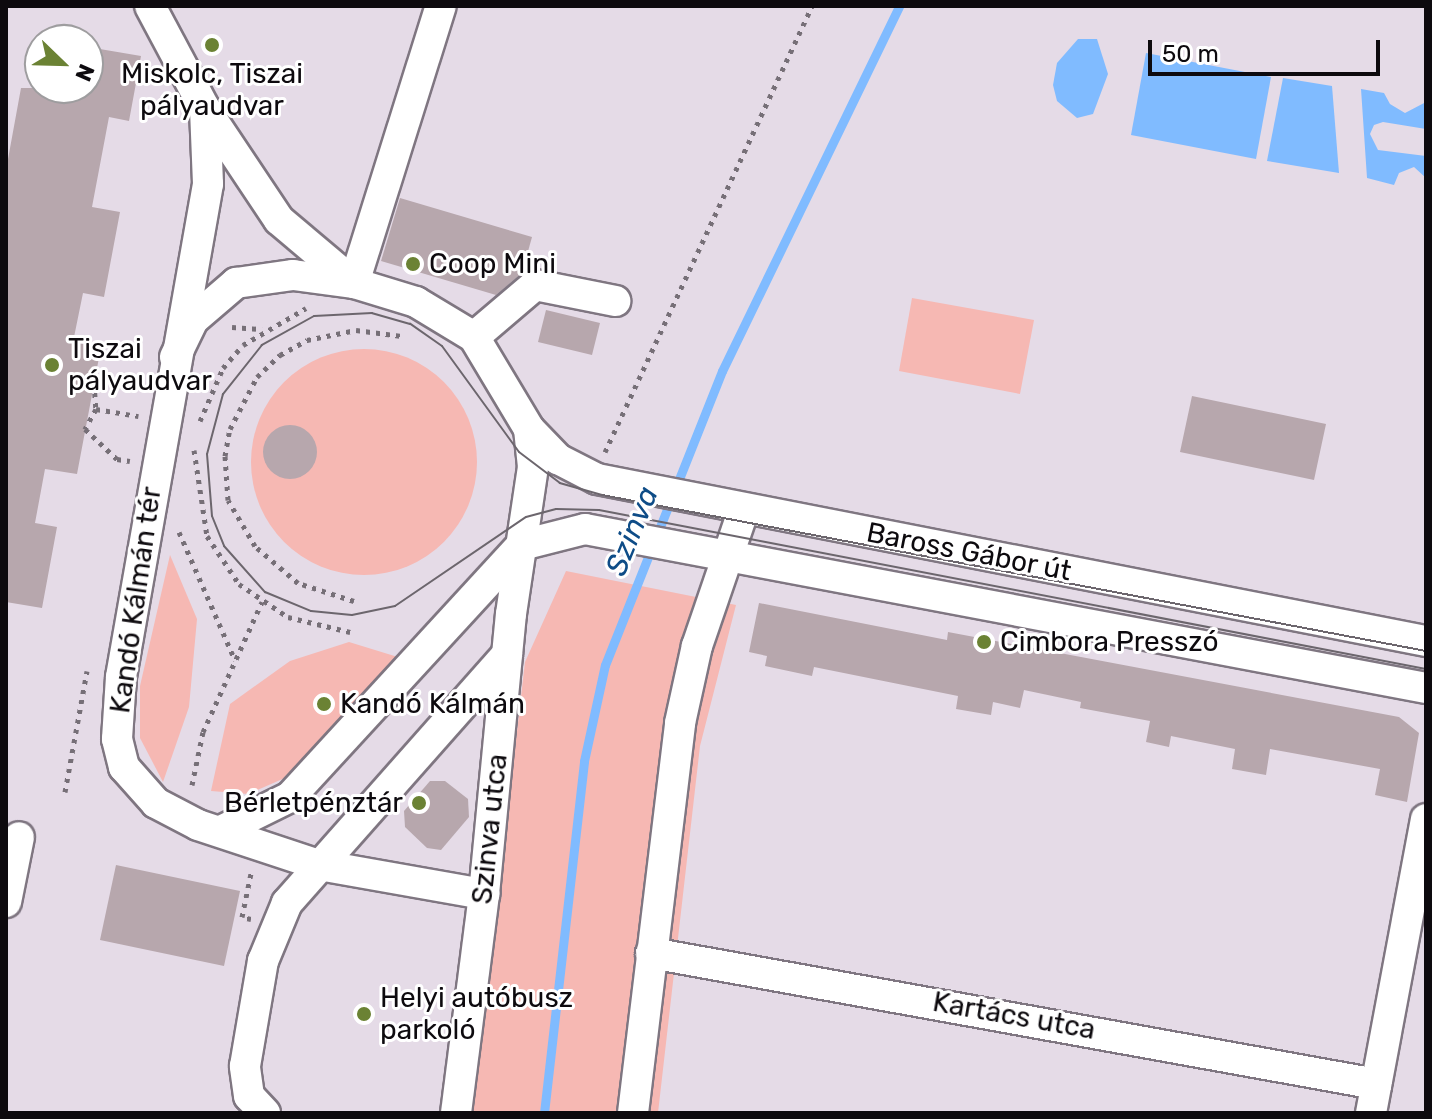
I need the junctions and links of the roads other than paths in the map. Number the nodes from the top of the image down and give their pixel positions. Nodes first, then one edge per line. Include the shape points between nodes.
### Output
1 (150, 6) edge
2 (441, 6) edge
3 (205, 109) junction
4 (354, 283) junction
5 (615, 301) dead end
6 (474, 337) junction
7 (175, 357) junction
8 (529, 429) junction
9 (744, 509) junction
10 (522, 545) junction
11 (730, 552) junction
12 (1426, 641) edge
13 (507, 654) junction
14 (1426, 688) edge
15 (1426, 819) edge
16 (223, 830) junction
17 (19, 837) dead end
18 (319, 865) junction
19 (484, 894) junction
20 (6, 902) edge
21 (651, 953) junction
22 (1374, 1098) edge
23 (265, 1113) edge
24 (456, 1113) edge
25 (633, 1113) edge

1 - 3 street
2 - 4 street
3 - 4 street via 279,220
3 - 7 street, Kandó Kálmán tér via 208,184
4 - 6 street via 416,302
4 - 7 street via 293,275 236,283 193,320
5 - 6 street via 535,285
6 - 8 street
7 - 16 street, Kandó Kálmán tér via 121,677 117,739 124,767 156,803 179,818
8 - 9 street, Baross Gábor út via 558,459 597,479
8 - 10 street via 533,467
9 - 11 street
9 - 12 street, Baross Gábor út
10 - 11 street, Baross Gábor út via 585,529
10 - 13 street, Szinva utca
10 - 16 street via 290,797
11 - 14 street, Baross Gábor út
11 - 21 street via 697,646 680,723
13 - 18 street
13 - 19 street, Szinva utca
15 - 22 street
16 - 18 street, Kandó Kálmán tér
17 - 20 street
18 - 19 street, Kandó Kálmán tér
18 - 23 street via 287,903 263,961 245,1084
19 - 24 street, Szinva utca
21 - 22 street, Kartács utca
21 - 25 street

